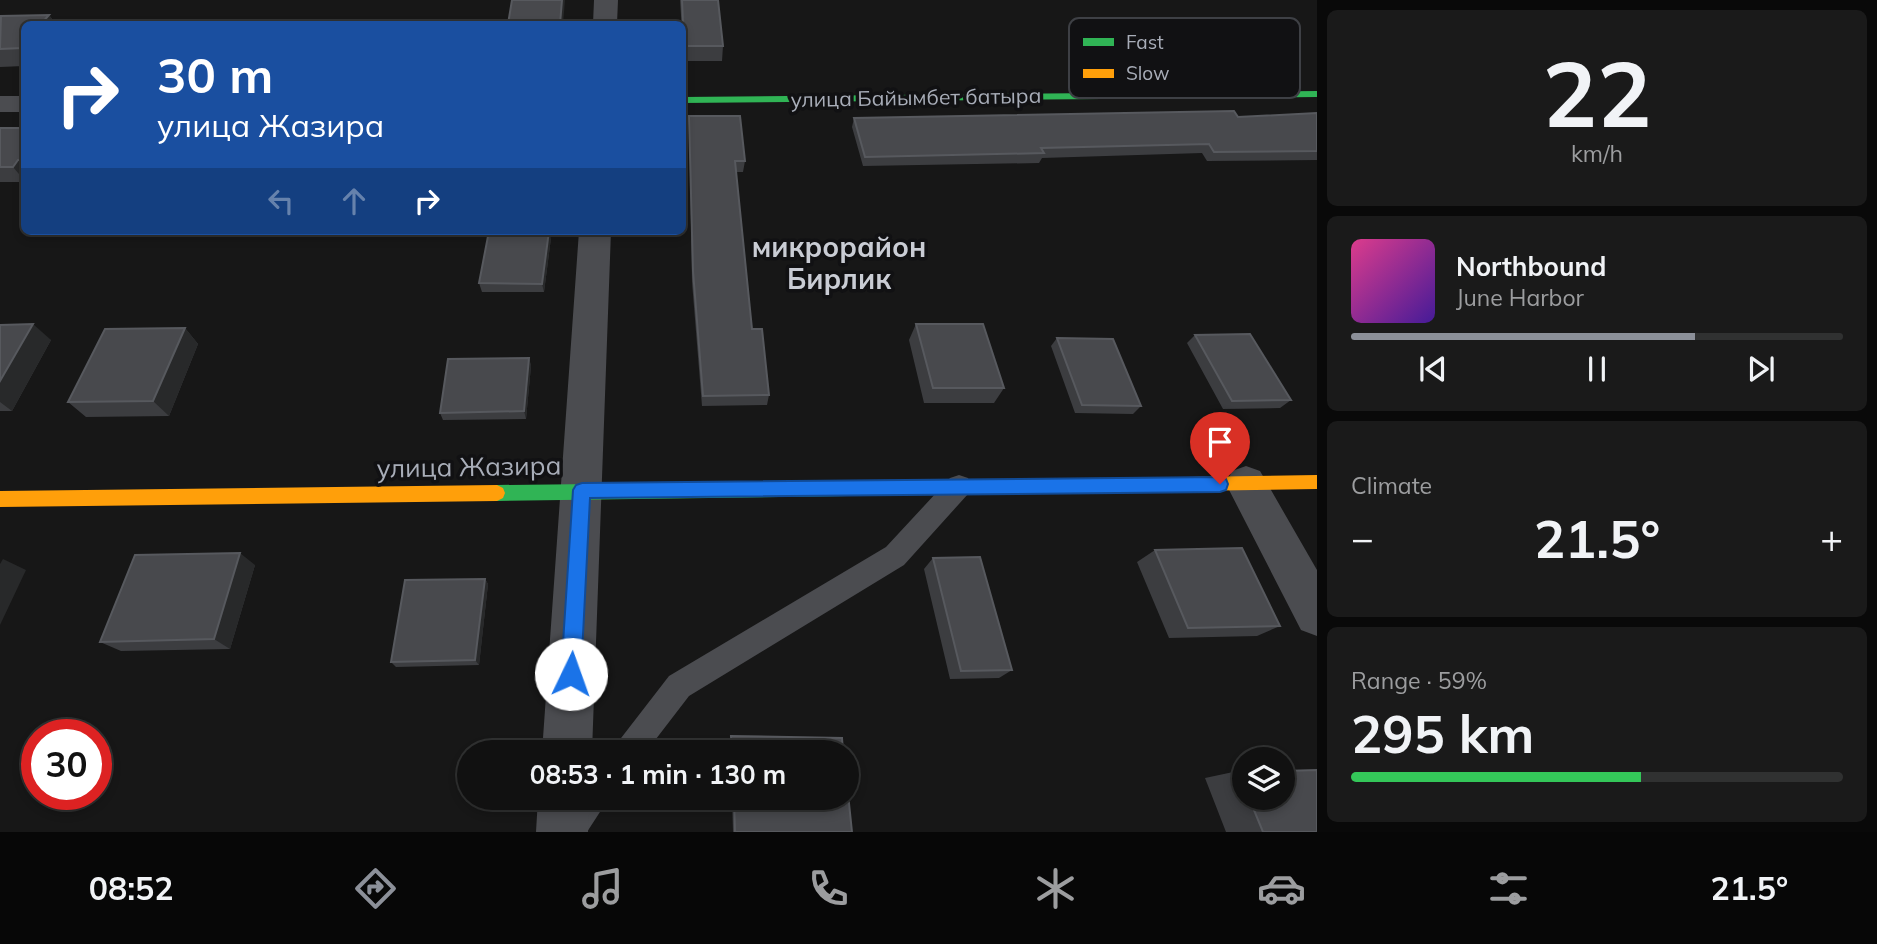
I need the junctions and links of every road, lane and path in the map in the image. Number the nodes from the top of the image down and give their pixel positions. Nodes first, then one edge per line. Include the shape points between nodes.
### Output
1 (606, 0) edge
2 (605, 21) edge
3 (1069, 96) edge
4 (686, 100) edge
5 (0, 104) edge
6 (21, 104) edge
7 (595, 235) edge
8 (1317, 482) edge
9 (1246, 484) junction
10 (959, 486) junction
11 (582, 490) junction
12 (0, 499) edge
13 (1317, 614) edge
14 (568, 740) edge
15 (637, 740) edge
16 (563, 810) edge
17 (585, 810) edge
18 (562, 832) edge
19 (568, 832) edge

1 - 2 street
3 - 4 street, улица Байымбет батыра
5 - 6 street
7 - 11 street
8 - 9 street, улица Жазира
9 - 10 street, улица Жазира
9 - 13 street
10 - 11 street, улица Жазира
10 - 15 lane via 895,556 679,686
11 - 12 street, улица Жазира
11 - 14 street
16 - 18 street
17 - 19 lane

